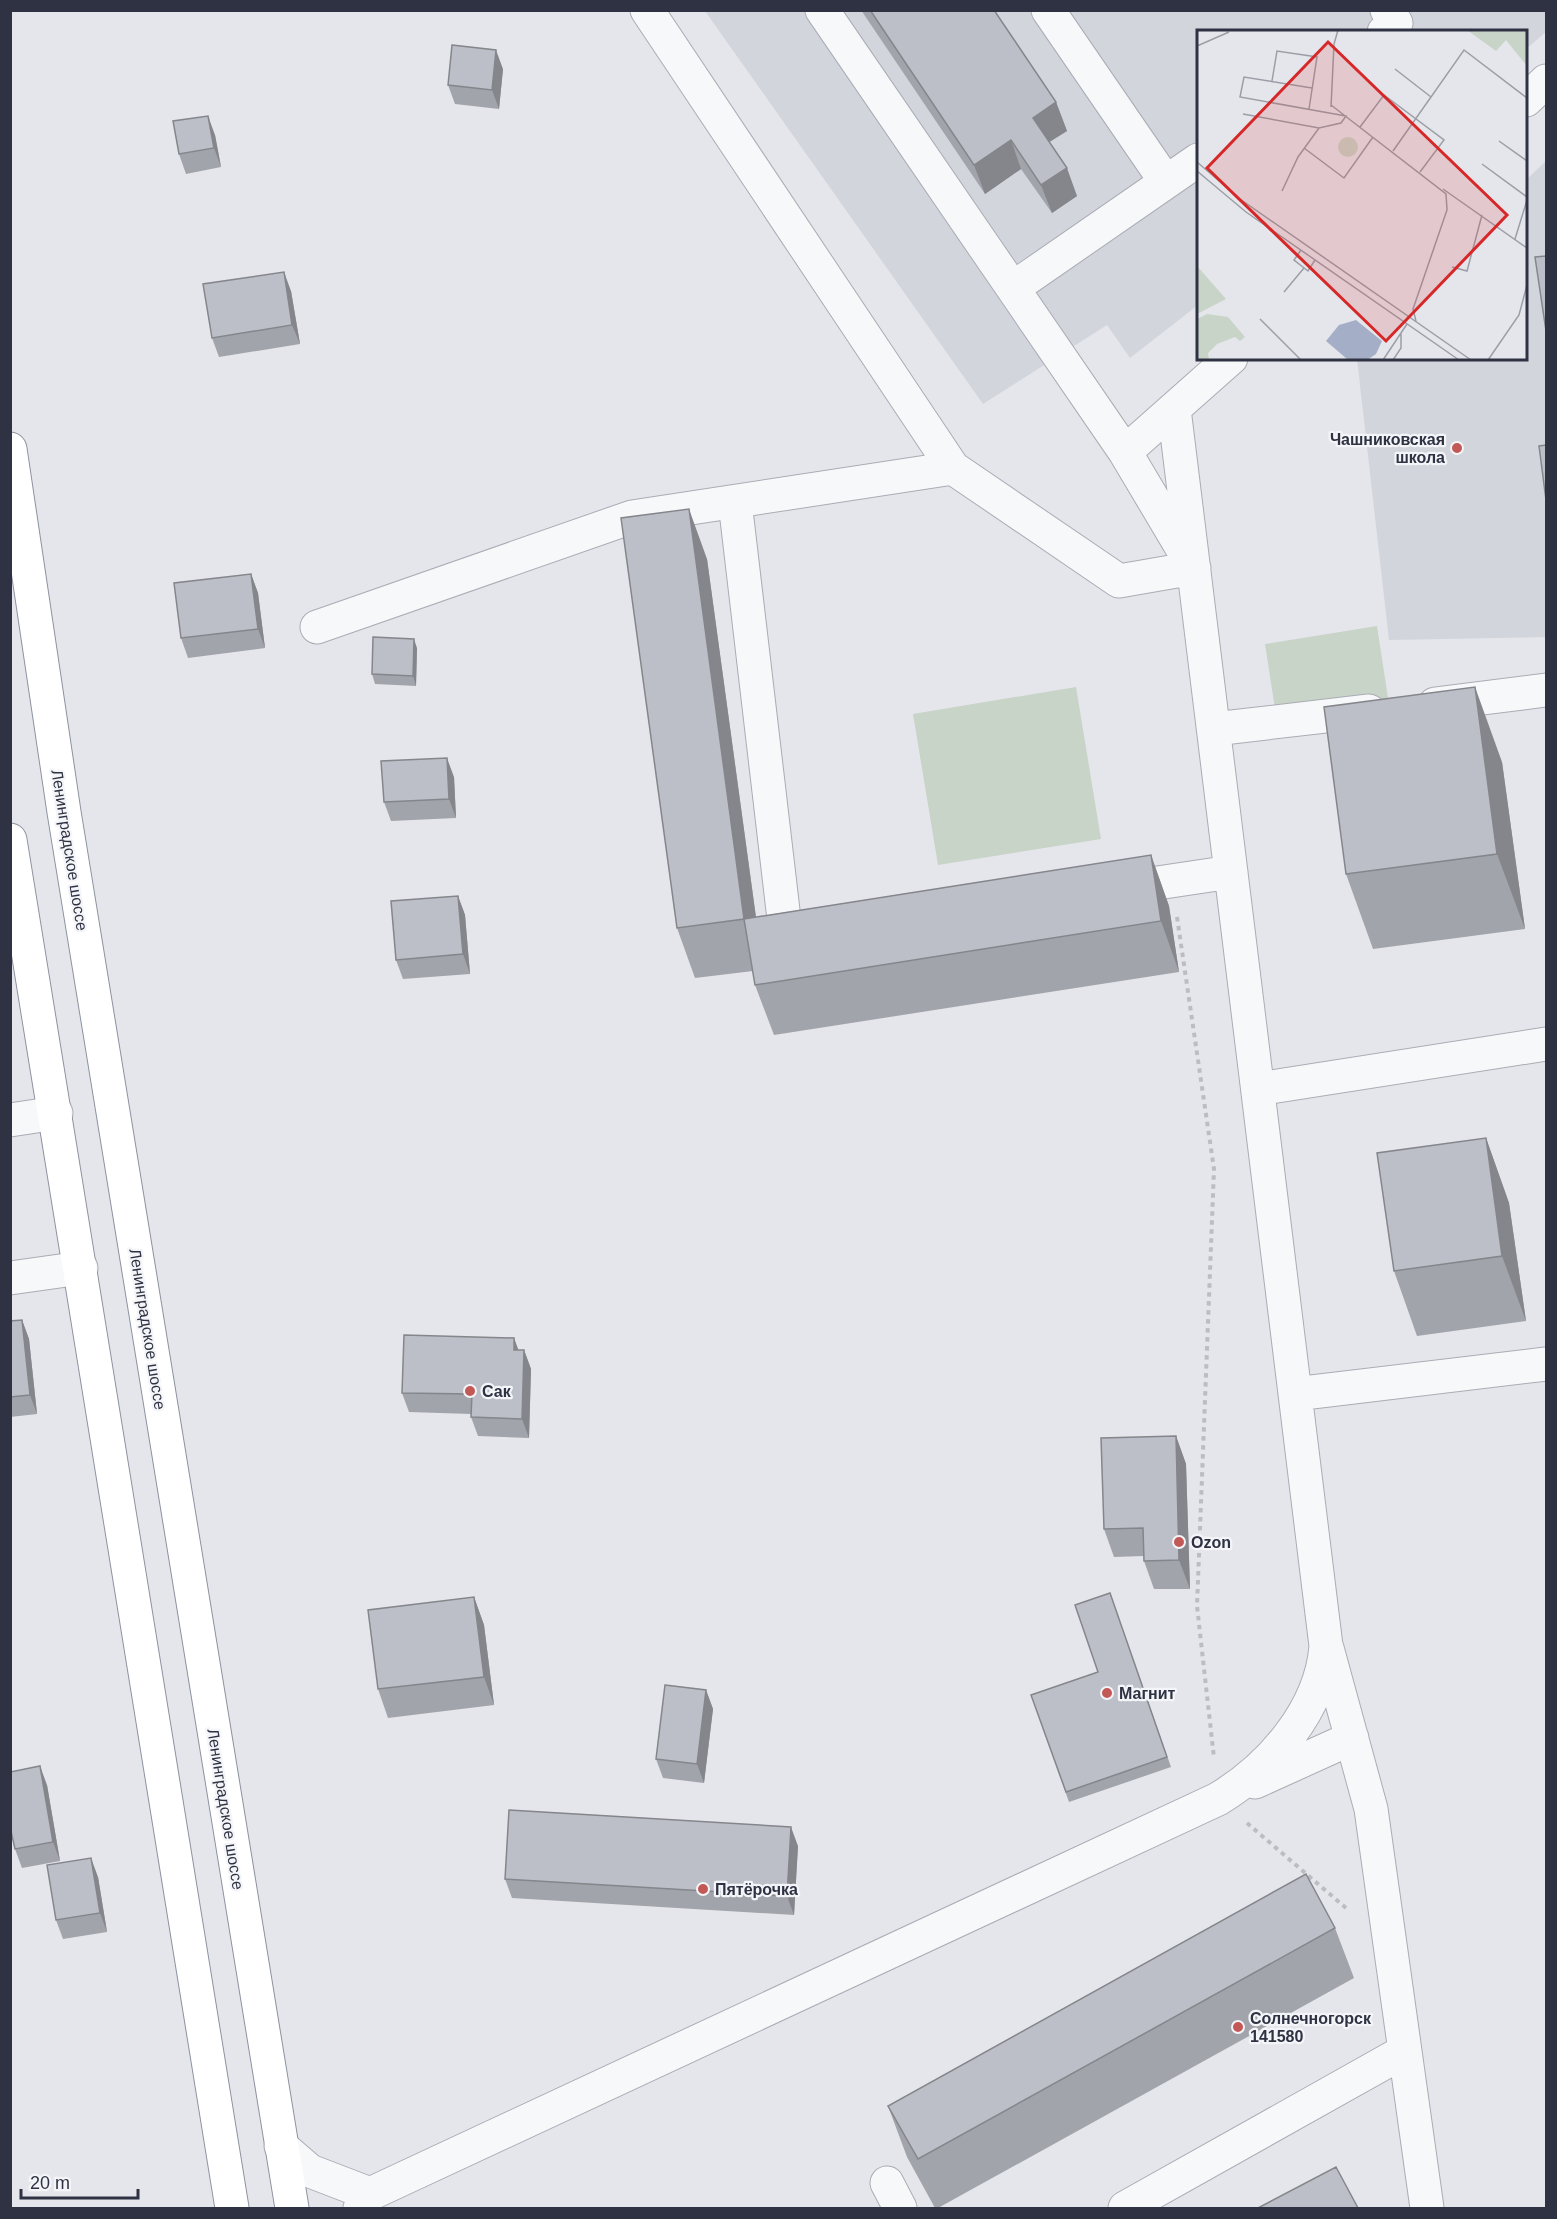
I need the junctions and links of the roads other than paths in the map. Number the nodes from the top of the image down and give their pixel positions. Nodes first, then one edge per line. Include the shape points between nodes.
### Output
1 (647, 10) edge
2 (822, 10) edge
3 (1048, 10) edge
4 (1387, 10) edge
5 (1387, 30) edge
6 (1546, 81) edge
7 (1527, 98) edge
8 (1197, 161) edge
9 (1166, 182) junction
10 (1013, 288) junction
11 (1229, 360) edge
12 (1173, 409) junction
13 (10, 449) edge
14 (1125, 452) junction
15 (954, 468) junction
16 (735, 502) junction
17 (1194, 568) junction
18 (317, 627) dead end
19 (1546, 690) edge
20 (1214, 729) junction
21 (10, 840) edge
22 (1231, 872) junction
23 (1090, 892) edge
24 (833, 930) edge
25 (1546, 1044) edge
26 (1258, 1089) junction
27 (56, 1113) junction
28 (10, 1120) edge
29 (81, 1268) junction
30 (10, 1278) edge
31 (1546, 1364) edge
32 (1295, 1395) junction
33 (1326, 1646) junction
34 (1352, 1738) junction
35 (1218, 1799) junction
36 (1405, 2051) junction
37 (281, 2146) junction
38 (365, 2201) edge
39 (232, 2208) edge
40 (292, 2208) edge
41 (1125, 2208) edge
42 (1427, 2208) edge

1 - 15 street
2 - 10 street
3 - 9 street
4 - 5 street via 1396,23
6 - 7 street
8 - 9 street
9 - 10 street
10 - 14 street
11 - 12 street
12 - 14 street
12 - 17 street
13 - 37 highway, Ленинградское шоссе via 64,812
14 - 17 street
15 - 16 street
15 - 17 street via 1119,581
16 - 18 street via 632,518
16 - 24 street via 786,936
17 - 20 street
19 - 20 street
20 - 22 street
21 - 27 highway
22 - 23 street
22 - 26 street
25 - 26 street
26 - 32 street
27 - 28 street
27 - 29 highway
29 - 30 street
29 - 39 highway
31 - 32 street
32 - 33 street
33 - 34 street
33 - 35 street via 1319,1679 1288,1737 1262,1767
34 - 35 street
34 - 36 street via 1371,1809
35 - 38 street
36 - 41 street
36 - 42 street
37 - 38 street via 310,2171
37 - 40 highway, Ленинградское шоссе

